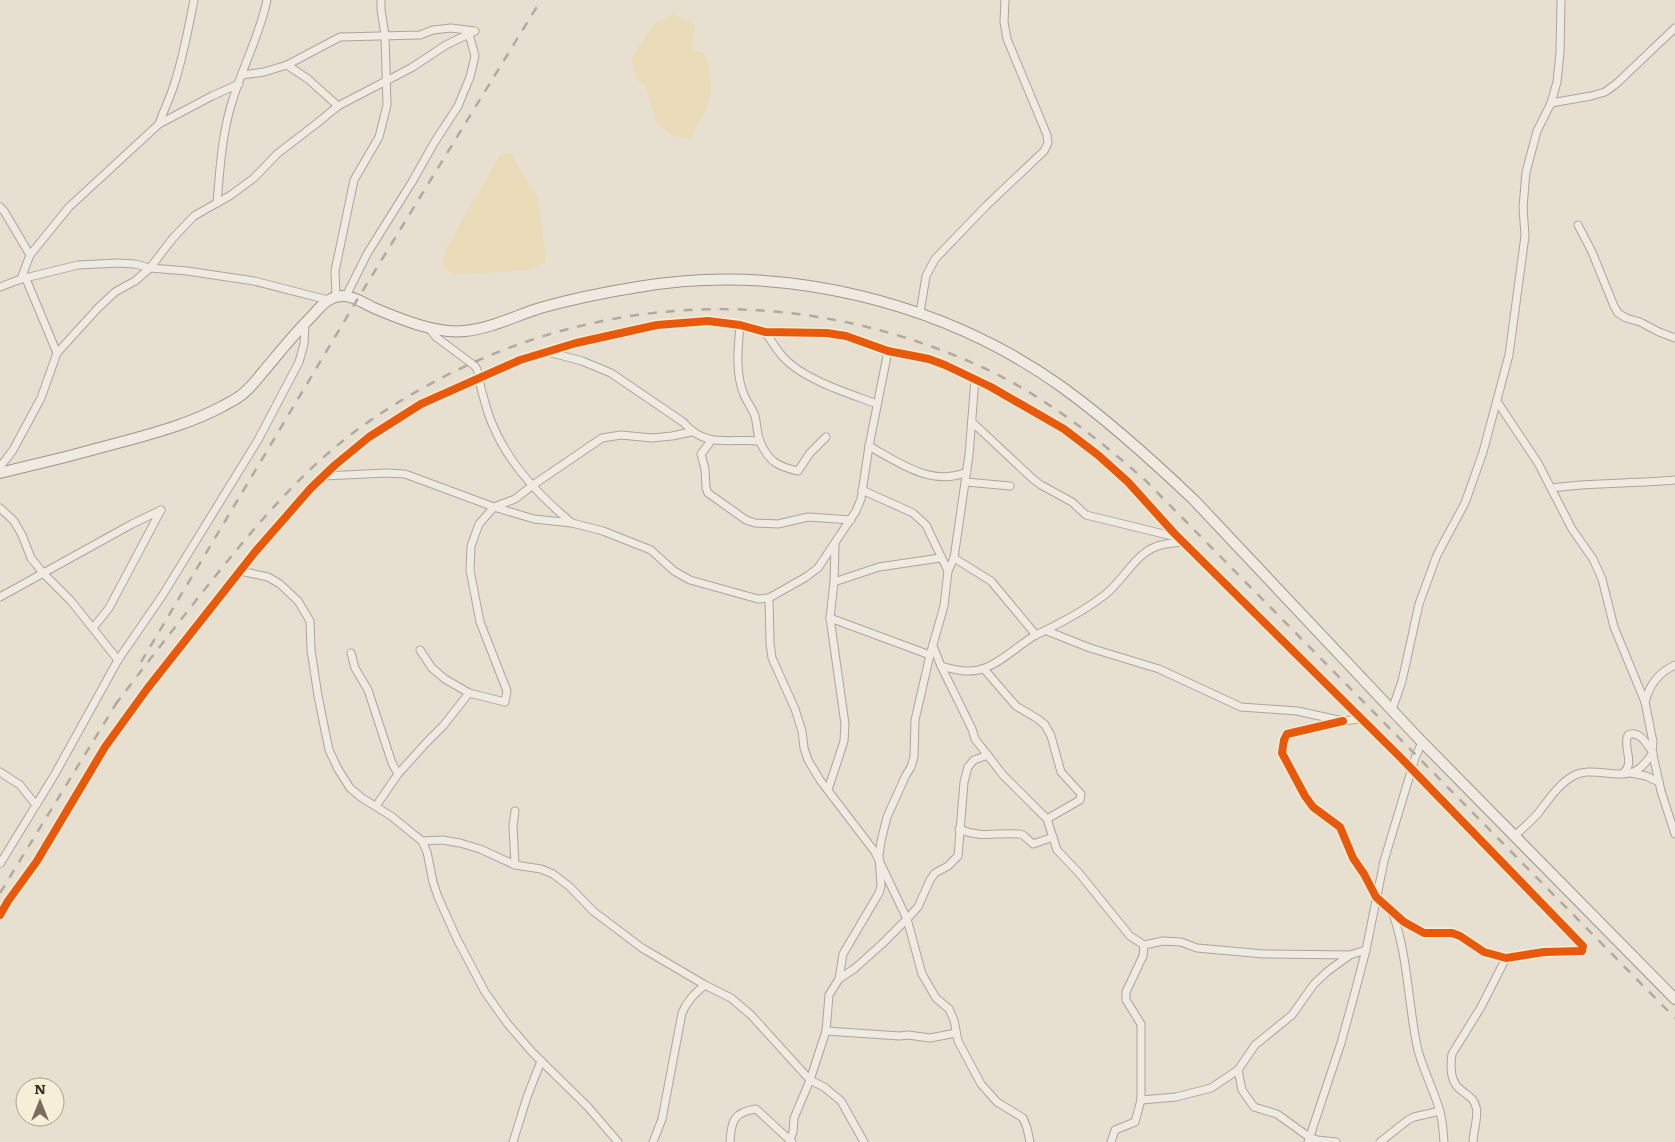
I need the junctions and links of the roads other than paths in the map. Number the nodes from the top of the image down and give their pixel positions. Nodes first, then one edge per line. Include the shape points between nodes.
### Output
1 (194, 0) edge
2 (267, 0) edge
3 (381, 0) edge
4 (1005, 0) edge
5 (1561, 0) edge
6 (1675, 28) edge
7 (469, 34) junction
8 (385, 35) junction
9 (287, 65) junction
10 (242, 75) junction
11 (386, 82) junction
12 (239, 84) junction
13 (1551, 102) junction
14 (338, 106) junction
15 (159, 124) junction
16 (217, 202) junction
17 (0, 207) edge
18 (1578, 225) dead end
19 (30, 255) junction
20 (150, 268) junction
21 (24, 279) junction
22 (0, 287) edge
23 (337, 297) junction
24 (920, 313) junction
25 (305, 323) junction
26 (740, 325) junction
27 (427, 326) junction
28 (765, 332) junction
29 (1675, 338) edge
30 (888, 351) junction
31 (546, 352) junction
32 (57, 353) junction
33 (479, 378) junction
34 (975, 379) junction
35 (1498, 403) junction
36 (877, 404) junction
37 (972, 422) junction
38 (691, 432) junction
39 (826, 437) dead end
40 (711, 441) junction
41 (760, 441) junction
42 (869, 446) junction
43 (0, 467) edge
44 (967, 472) junction
45 (0, 473) edge
46 (324, 476) junction
47 (1675, 480) edge
48 (966, 482) junction
49 (533, 485) junction
50 (1010, 486) dead end
51 (1552, 488) junction
52 (862, 490) junction
53 (0, 508) edge
54 (494, 508) junction
55 (850, 520) junction
56 (572, 523) junction
57 (1182, 540) junction
58 (835, 545) junction
59 (940, 558) junction
60 (954, 558) junction
61 (948, 570) junction
62 (240, 571) junction
63 (43, 573) junction
64 (834, 582) junction
65 (0, 597) edge
66 (769, 598) junction
67 (830, 618) junction
68 (93, 628) junction
69 (1047, 631) junction
70 (1036, 635) junction
71 (933, 646) junction
72 (420, 650) dead end
73 (351, 653) dead end
74 (930, 655) junction
75 (118, 660) junction
76 (1675, 665) edge
77 (941, 666) junction
78 (984, 668) junction
79 (469, 693) junction
80 (1646, 702) junction
81 (1392, 710) junction
82 (1360, 719) junction
83 (1343, 721) junction
84 (1422, 742) junction
85 (1652, 752) junction
86 (988, 755) junction
87 (1412, 770) junction
88 (0, 772) edge
89 (1627, 773) junction
90 (398, 774) junction
91 (1659, 782) junction
92 (828, 790) junction
93 (36, 805) junction
94 (376, 806) junction
95 (515, 811) dead end
96 (1047, 819) junction
97 (960, 829) junction
98 (1675, 834) edge
99 (1514, 836) junction
100 (1053, 837) junction
101 (422, 841) junction
102 (880, 863) junction
103 (0, 864) edge
104 (515, 865) junction
105 (1376, 898) junction
106 (1393, 913) junction
107 (0, 916) edge
108 (907, 919) junction
109 (1144, 945) junction
110 (1366, 950) junction
111 (1350, 955) junction
112 (1506, 958) junction
113 (840, 979) junction
114 (705, 985) junction
115 (1675, 999) edge
116 (826, 1031) junction
117 (956, 1034) junction
118 (541, 1061) junction
119 (1238, 1070) junction
120 (810, 1080) junction
121 (1141, 1100) junction
122 (1440, 1110) junction
123 (1309, 1139) edge
124 (790, 1141) edge
125 (513, 1142) edge
126 (618, 1142) edge
127 (653, 1142) edge
128 (730, 1142) edge
129 (864, 1142) edge
130 (1030, 1142) edge
131 (1111, 1142) edge
132 (1336, 1142) edge
133 (1380, 1142) edge
134 (1444, 1142) edge
135 (1473, 1142) edge

1 - 15 street via 178,73
2 - 10 street
3 - 8 street
4 - 24 street via 1007,40 1048,143 1044,151 935,259 926,276
5 - 13 street via 1560,53
6 - 13 street via 1605,92
7 - 8 street via 474,32 451,28 420,34
7 - 11 street
7 - 23 street via 475,56 458,106 372,247
8 - 9 street via 340,37
8 - 11 street
9 - 10 street
9 - 14 street
10 - 12 street
11 - 14 street
11 - 23 street via 387,105 379,136 354,180 335,271
12 - 15 street
12 - 16 street via 226,125
13 - 35 street via 1536,131 1526,172 1523,246 1509,355
14 - 16 street via 277,154 254,178 231,196
15 - 19 street via 69,207
16 - 20 street via 194,216
17 - 19 street
18 - 29 street via 1618,313
19 - 21 street
20 - 21 street via 118,263 78,266
20 - 23 street via 254,281
20 - 32 street via 109,298
21 - 22 street
21 - 32 street
23 - 25 street
23 - 27 street
24 - 27 street via 810,286 694,280 638,287 571,301 473,330 455,332
24 - 81 street via 1022,362 1110,425 1194,500
25 - 45 street via 240,397 213,411 177,427
25 - 75 street via 299,362 258,440 162,596
26 - 28 street
26 - 31 street via 708,321 657,325
26 - 41 street via 737,351 740,379 754,414
27 - 33 street via 472,363 479,372
28 - 30 street via 846,336
28 - 36 street via 784,358 809,376
30 - 34 street via 929,359
30 - 36 street
31 - 33 street
31 - 38 street via 582,360 611,373 683,422
32 - 43 street via 41,398
33 - 46 street via 421,404 369,437
33 - 49 street via 492,423 512,461
34 - 37 street
34 - 57 street via 1064,430 1098,455
35 - 51 street
35 - 81 street via 1465,504 1438,555 1419,604 1402,681
36 - 42 street
37 - 44 street
37 - 57 street via 1033,479 1072,502 1086,515
38 - 40 street
38 - 49 street via 652,438 621,435 602,438
39 - 41 street via 798,470 782,467 772,460
40 - 41 street
40 - 55 street via 702,454 708,493 746,520 766,524 808,517
42 - 44 street via 919,473 947,478
42 - 52 street
44 - 48 street
46 - 54 street via 405,474
46 - 62 street
47 - 51 street
48 - 50 street
48 - 60 street
49 - 54 street via 515,499
49 - 56 street
51 - 80 street via 1602,579 1614,627
52 - 55 street
52 - 59 street via 913,513 926,525
53 - 63 street via 14,521 31,558
54 - 56 street via 534,519
54 - 79 street via 479,524 474,536 470,570 480,622 507,691 504,702
55 - 58 street
56 - 66 street via 603,530 651,550 674,572 690,580 758,600
57 - 69 street via 1160,545 1145,554 1102,598
57 - 82 street
58 - 64 street
58 - 66 street via 818,568
59 - 61 street
59 - 64 street via 879,567
60 - 61 street
60 - 70 street via 991,581
61 - 71 street via 944,606
62 - 94 street via 268,577 280,584 298,601 310,621 311,650 329,750 350,788
62 - 107 street via 105,747
63 - 65 street
63 - 68 street
63 - 68 street via 161,510 108,608
64 - 67 street
66 - 92 street via 772,658 795,708 808,760
67 - 74 street
67 - 92 street via 845,724 844,741
68 - 75 street
69 - 70 street
69 - 83 street via 1159,669 1241,707 1297,711
70 - 78 street
71 - 74 street
71 - 77 street
72 - 79 street via 432,668
73 - 90 street
74 - 102 street via 915,720 914,757 887,817
75 - 93 street
76 - 80 street via 1654,680
77 - 78 street via 960,672
77 - 86 street via 975,739
78 - 96 street via 1016,706 1045,725 1052,736 1061,772 1081,794 1080,800
79 - 90 street
80 - 85 street
81 - 84 street
82 - 83 street
82 - 87 street
83 - 105 street via 1287,734 1282,753 1313,807 1340,827
84 - 87 street
84 - 99 street
85 - 89 street via 1641,767
85 - 89 street via 1639,735 1628,734
85 - 91 street
86 - 96 street via 1014,787
86 - 97 street via 974,760 968,767
87 - 105 street
87 - 112 street via 1584,948 1580,952 1544,952
88 - 93 street via 20,785
89 - 91 street
89 - 99 street via 1580,773 1573,776
90 - 94 street
91 - 98 street
92 - 102 street
93 - 103 street
94 - 101 street
95 - 104 street
96 - 100 street
97 - 100 street via 984,836 1019,834 1033,844
97 - 108 street via 958,856 935,873 918,907
99 - 115 street
100 - 109 street via 1058,850 1130,936
101 - 104 street via 460,842
101 - 118 street via 438,896 484,992 506,1023
102 - 108 street
102 - 113 street via 879,893 844,954
104 - 114 street via 553,874 593,912 642,948
105 - 106 street
105 - 110 street
106 - 112 street via 1424,933 1452,933 1484,952
106 - 122 street via 1401,937 1418,1049
108 - 113 street
108 - 117 street via 922,974 936,998 949,1009
109 - 111 street via 1181,942 1197,948 1264,954
109 - 121 street via 1143,956 1126,992 1126,1000 1141,1024
110 - 111 street
110 - 123 street via 1341,1043
111 - 119 street via 1314,984 1292,1015 1255,1045
112 - 135 street via 1452,1054 1453,1079 1476,1106
113 - 116 street via 829,995
114 - 120 street via 731,998 752,1015
114 - 127 street via 692,995 682,1013 662,1119
116 - 117 street via 930,1038
116 - 120 street
117 - 130 street via 982,1084 997,1102 1023,1118
118 - 125 street
118 - 126 street
119 - 121 street via 1203,1091
119 - 123 street via 1242,1090 1254,1107 1277,1114
120 - 124 street via 794,1118
120 - 129 street via 840,1101
121 - 131 street via 1135,1122 1115,1130
122 - 133 street via 1408,1120
122 - 134 street
123 - 132 street
124 - 128 street via 756,1109 745,1110 736,1116

